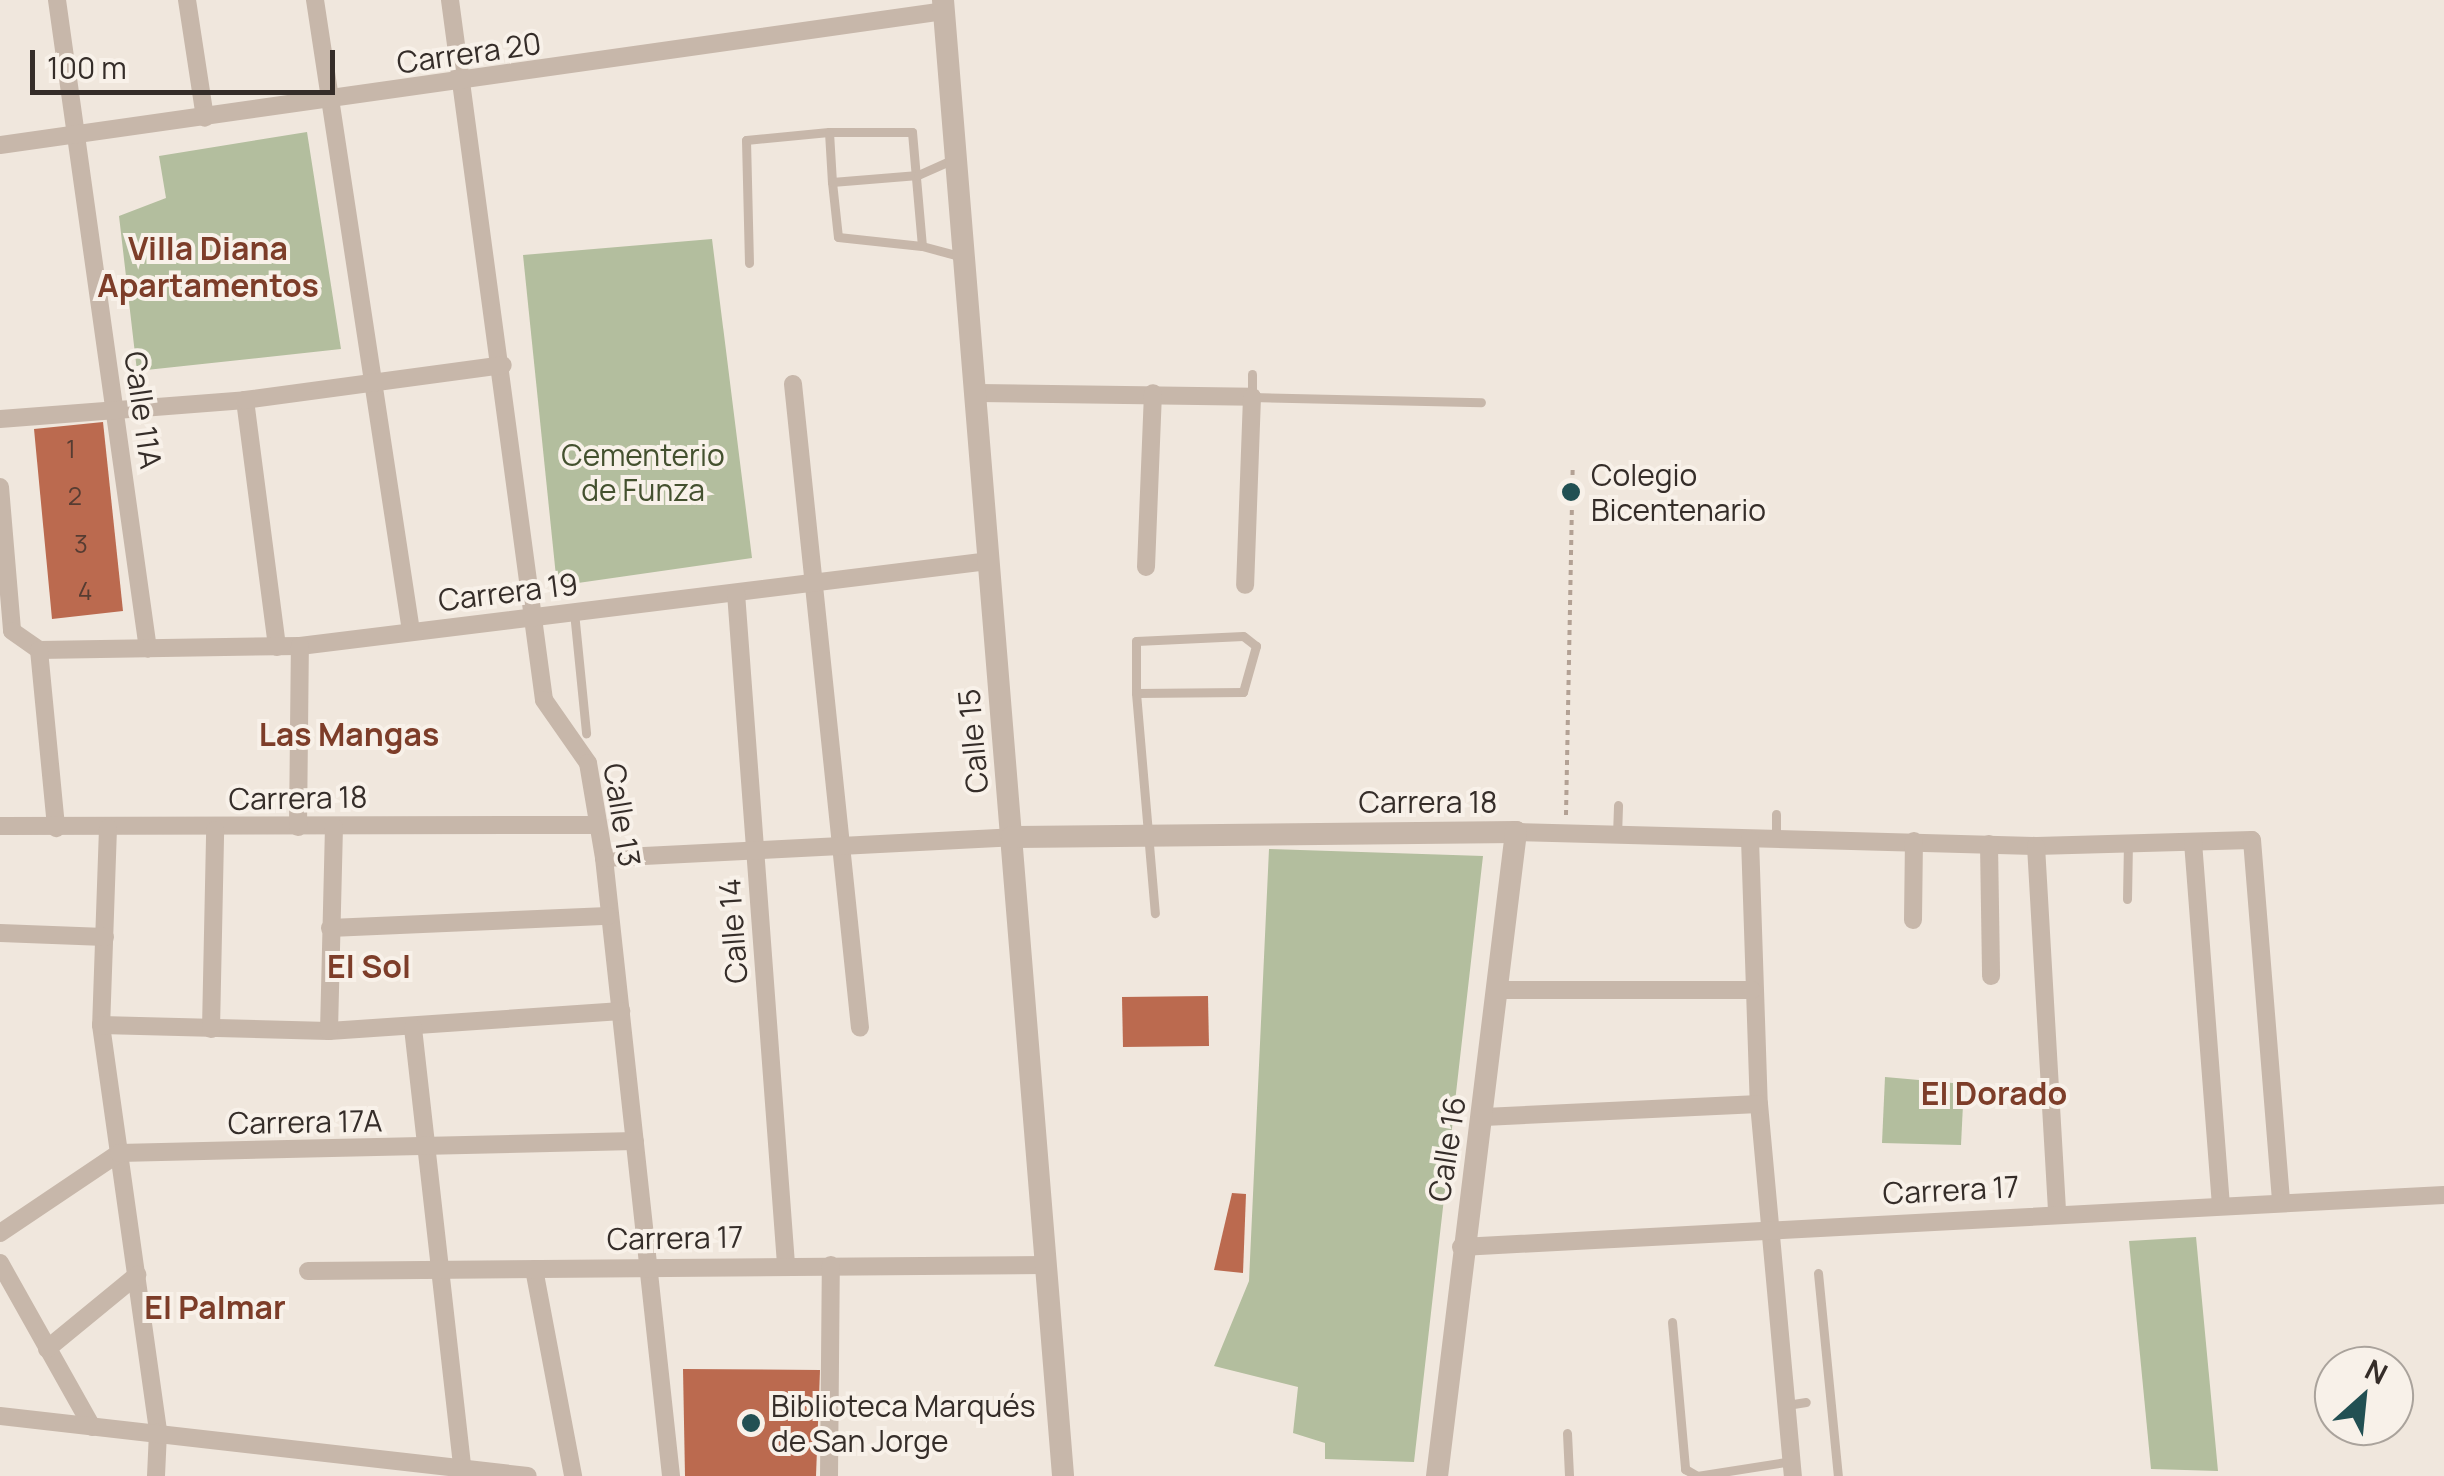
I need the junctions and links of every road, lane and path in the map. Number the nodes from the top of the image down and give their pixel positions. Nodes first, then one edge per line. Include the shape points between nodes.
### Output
1 (57, 0) edge
2 (187, 0) edge
3 (315, 0) edge
4 (450, 0) edge
5 (944, 5) edge
6 (464, 82) junction
7 (328, 101) junction
8 (205, 118) junction
9 (828, 132) junction
10 (76, 134) junction
11 (0, 145) edge
12 (954, 159) junction
13 (918, 175) junction
14 (832, 182) junction
15 (922, 246) junction
16 (960, 256) junction
17 (748, 263) dead end
18 (503, 365) junction
19 (1252, 374) dead end
20 (366, 383) junction
21 (793, 384) dead end
22 (979, 393) junction
23 (1153, 393) junction
24 (1252, 397) junction
25 (245, 400) junction
26 (1481, 402) dead end
27 (115, 406) junction
28 (0, 419) edge
29 (1572, 465) dead end
30 (0, 486) edge
31 (988, 560) junction
32 (1146, 566) dead end
33 (816, 583) junction
34 (1245, 585) dead end
35 (736, 594) junction
36 (574, 612) junction
37 (535, 618) junction
38 (410, 631) junction
39 (300, 646) junction
40 (276, 647) junction
41 (36, 649) junction
42 (148, 649) junction
43 (1136, 693) junction
44 (586, 732) dead end
45 (1566, 805) dead end
46 (1618, 805) dead end
47 (1776, 814) dead end
48 (598, 825) junction
49 (0, 826) edge
50 (298, 827) junction
51 (334, 827) junction
52 (56, 828) junction
53 (108, 828) junction
54 (214, 830) junction
55 (1516, 832) junction
56 (1146, 834) junction
57 (1617, 835) junction
58 (1012, 837) junction
59 (1750, 839) junction
60 (1776, 839) junction
61 (1914, 841) junction
62 (2193, 842) junction
63 (2128, 843) junction
64 (1989, 844) junction
65 (2036, 846) junction
66 (754, 848) junction
67 (844, 848) junction
68 (604, 858) junction
69 (2127, 899) dead end
70 (1154, 913) dead end
71 (608, 916) junction
72 (1913, 920) dead end
73 (330, 928) junction
74 (0, 933) edge
75 (105, 937) junction
76 (1991, 976) dead end
77 (1496, 990) junction
78 (1752, 990) junction
79 (621, 1011) junction
80 (101, 1025) junction
81 (413, 1028) junction
82 (860, 1028) dead end
83 (211, 1029) junction
84 (328, 1031) junction
85 (1759, 1104) junction
86 (1484, 1117) junction
87 (635, 1142) junction
88 (428, 1148) junction
89 (120, 1153) junction
90 (2444, 1195) edge
91 (2281, 1203) junction
92 (2221, 1206) junction
93 (2057, 1213) junction
94 (1771, 1226) junction
95 (0, 1233) edge
96 (1461, 1248) junction
97 (0, 1264) edge
98 (786, 1264) junction
99 (831, 1264) junction
100 (1044, 1264) junction
101 (650, 1266) junction
102 (534, 1269) junction
103 (308, 1271) dead end
104 (445, 1271) junction
105 (1818, 1273) dead end
106 (136, 1275) junction
107 (1672, 1322) dead end
108 (47, 1349) junction
109 (0, 1416) edge
110 (92, 1428) junction
111 (158, 1432) junction
112 (1567, 1433) dead end
113 (462, 1466) junction
114 (428, 1469) edge
115 (1792, 1469) edge
116 (156, 1476) edge
117 (528, 1476) edge
118 (573, 1476) edge
119 (671, 1476) edge
120 (828, 1476) edge
121 (1063, 1476) edge
122 (1436, 1476) edge
123 (1569, 1476) edge
124 (1838, 1476) edge

1 - 10 street, Calle 11A
2 - 8 street
3 - 7 street
4 - 6 street, Calle 13
5 - 6 street, Carrera 20
5 - 12 street, Calle 15
6 - 7 street, Carrera 20
6 - 18 street, Calle 13
7 - 8 street, Carrera 20
7 - 20 street
8 - 10 street, Carrera 20
9 - 13 lane via 912,132
9 - 14 lane
9 - 17 lane via 753,136 742,146
10 - 11 street, Carrera 20
10 - 27 street, Calle 11A
12 - 13 lane
12 - 16 street, Calle 15
13 - 14 lane
13 - 15 lane
14 - 15 lane via 838,238
15 - 16 lane
16 - 22 street, Calle 15
18 - 20 street
18 - 37 street, Calle 13
19 - 24 lane
20 - 25 street
20 - 38 street
21 - 33 street
22 - 23 street
22 - 31 street, Calle 15
23 - 24 street
23 - 32 street
24 - 26 lane
24 - 34 street
25 - 27 street
25 - 40 street
27 - 28 street
27 - 42 street, Calle 11A
29 - 45 path
30 - 41 street via 12,631
31 - 33 street, Carrera 19
31 - 58 street, Calle 15
33 - 35 street, Carrera 19
33 - 67 street
35 - 36 street, Carrera 19
35 - 66 street, Calle 14
36 - 37 street, Carrera 19
36 - 44 lane
37 - 38 street, Carrera 19
37 - 48 street, Calle 13 via 544,700 588,763
38 - 39 street, Carrera 19
39 - 40 street, Carrera 19
39 - 50 street
40 - 42 street, Carrera 19
41 - 42 street, Carrera 19
41 - 52 street
43 - 43 lane via 1243,692 1256,646 1243,636 1141,637
43 - 56 lane
46 - 57 lane
47 - 60 lane
48 - 51 street, Carrera 18
48 - 68 street, Calle 13
49 - 52 street, Carrera 18
50 - 51 street, Carrera 18
50 - 54 street, Carrera 18
51 - 73 street
52 - 53 street, Carrera 18
53 - 54 street, Carrera 18
53 - 75 street
54 - 83 street
55 - 56 street, Carrera 18 via 1308,823
55 - 57 street, Carrera 18
55 - 77 street, Calle 16
56 - 58 street, Carrera 18
56 - 70 lane
57 - 59 street, Carrera 18
58 - 67 street, Carrera 18
58 - 100 street, Calle 15
59 - 60 street, Carrera 18
59 - 78 street
60 - 61 street, Carrera 18
61 - 64 street, Carrera 18
61 - 72 street
62 - 63 street, Carrera 18
62 - 91 street, Carrera 18 via 2252,840
62 - 92 street
63 - 65 street, Carrera 18
63 - 69 lane
64 - 65 street, Carrera 18
64 - 76 street
65 - 93 street
66 - 67 street, Carrera 18
66 - 68 street, Carrera 18
66 - 98 street, Calle 14
67 - 82 street
68 - 71 street, Calle 13
71 - 73 street
71 - 79 street, Calle 13
73 - 84 street
74 - 75 street
75 - 80 street
77 - 78 street
77 - 86 street, Calle 16
78 - 85 street
79 - 81 street
79 - 87 street, Calle 13
80 - 83 street
80 - 89 street
81 - 84 street
81 - 88 street
83 - 84 street
85 - 86 street
85 - 94 street
86 - 96 street, Calle 16
87 - 88 street, Carrera 17A
87 - 101 street, Calle 13
88 - 89 street, Carrera 17A
88 - 104 street
89 - 95 street
89 - 106 street
90 - 91 street, Carrera 17
91 - 92 street, Carrera 17
92 - 93 street, Carrera 17
93 - 94 street, Carrera 17
94 - 96 street, Carrera 17
94 - 115 street via 1796,1404
96 - 122 street, Calle 16
97 - 108 street
98 - 99 street, Carrera 17
98 - 101 street, Carrera 17
99 - 100 street, Carrera 17
99 - 120 street
100 - 121 street, Calle 15
101 - 102 street, Carrera 17
101 - 119 street, Calle 13
102 - 104 street, Carrera 17
102 - 118 street
103 - 104 street, Carrera 17
104 - 113 street
105 - 124 lane
106 - 108 street
106 - 111 street
107 - 115 lane via 1685,1470 1697,1476
108 - 110 street
109 - 110 street
110 - 111 street
111 - 114 street
111 - 116 street
112 - 123 lane
113 - 114 street
113 - 117 street

